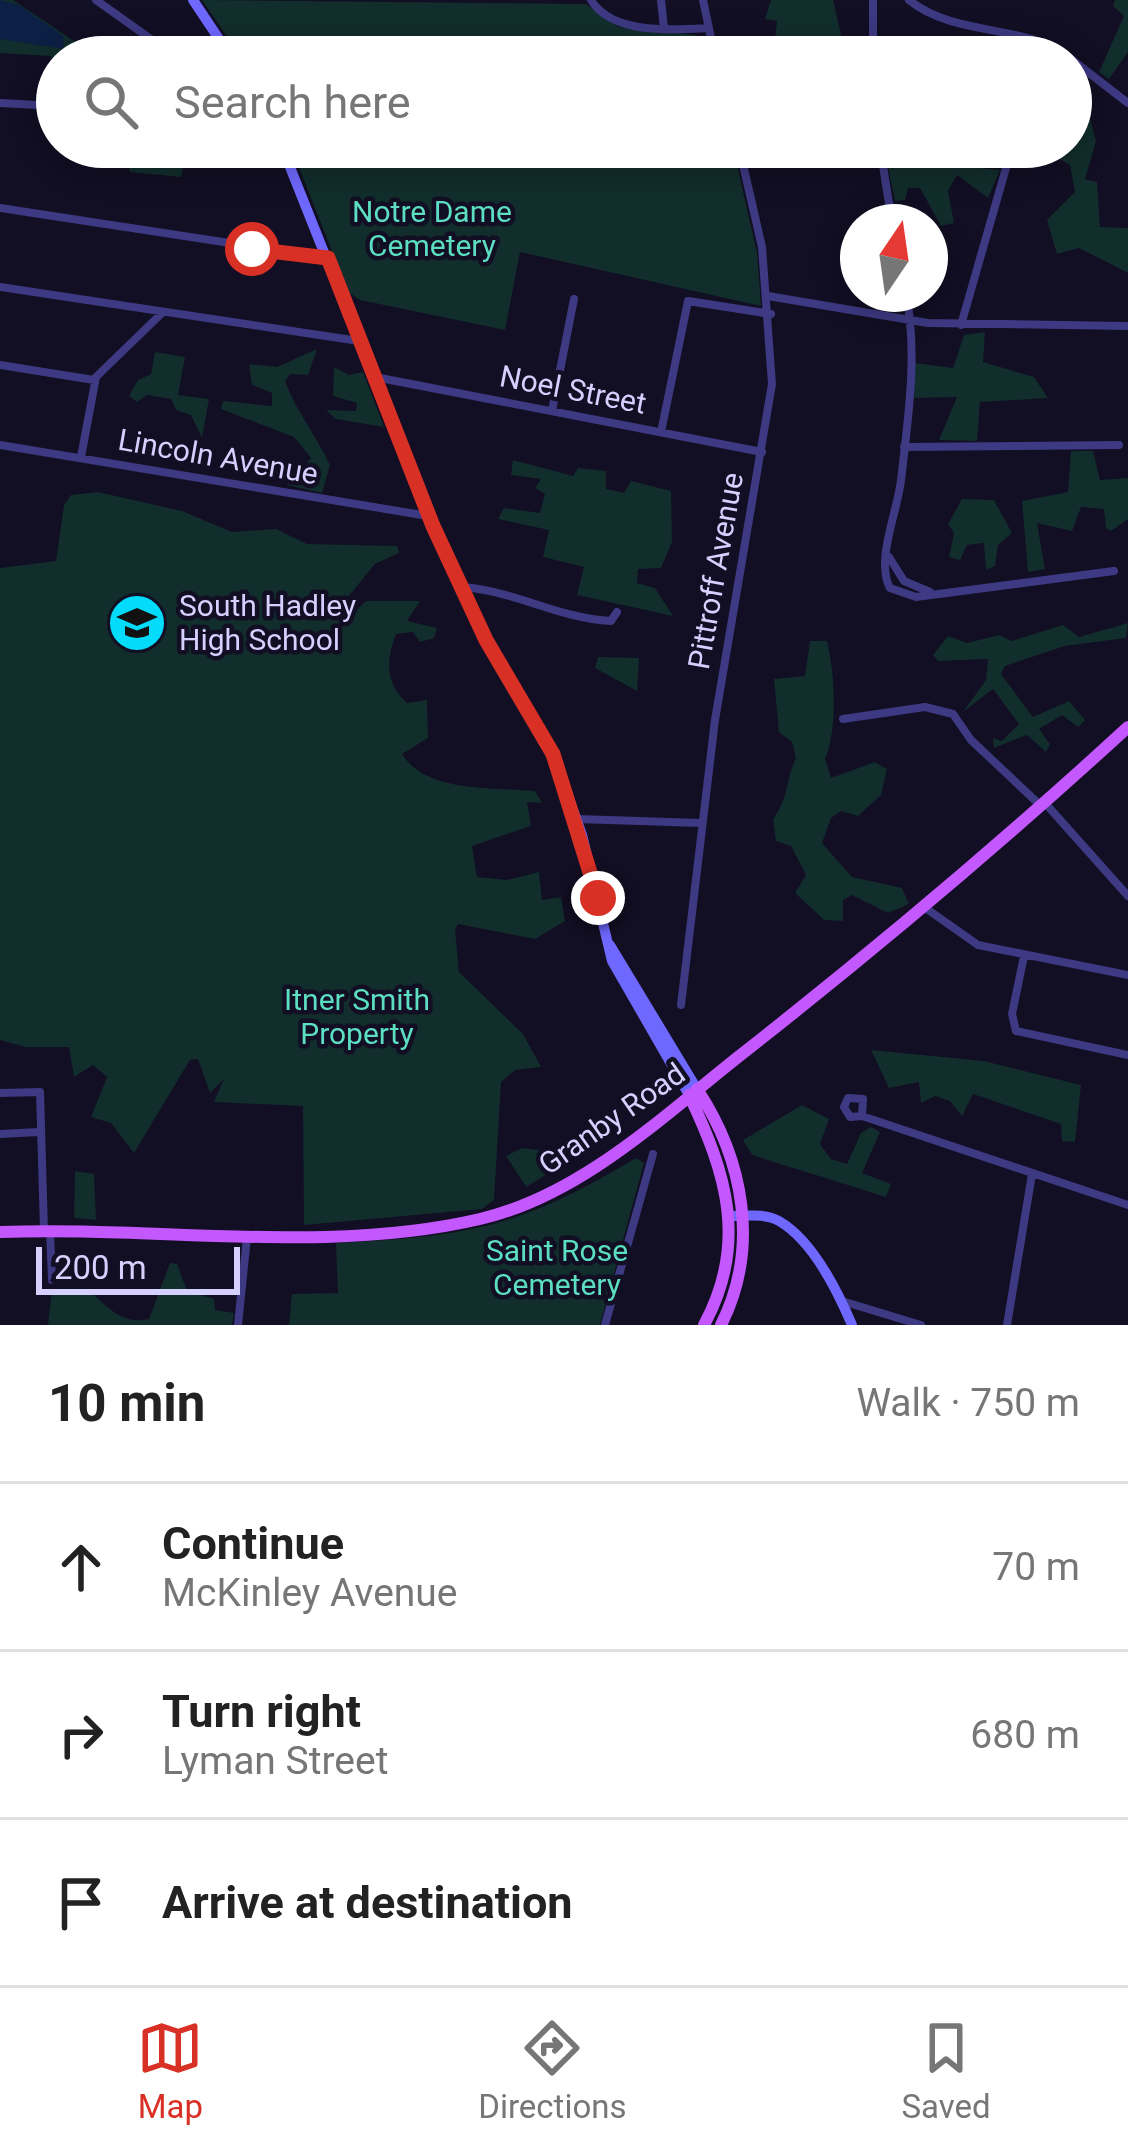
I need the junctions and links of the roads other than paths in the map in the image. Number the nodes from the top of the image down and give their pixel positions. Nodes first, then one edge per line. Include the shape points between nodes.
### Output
1 (193, 0) edge
2 (591, 0) edge
3 (662, 0) edge
4 (703, 0) edge
5 (873, 0) edge
6 (909, 0) edge
7 (102, 2) edge
8 (664, 28) junction
9 (709, 28) junction
10 (147, 36) edge
11 (217, 36) edge
12 (711, 36) edge
13 (873, 36) edge
14 (1009, 36) edge
15 (1092, 75) edge
16 (0, 103) edge
17 (1128, 103) edge
18 (36, 105) edge
19 (291, 168) edge
20 (743, 168) edge
21 (883, 168) edge
22 (1006, 168) edge
23 (889, 204) edge
24 (0, 208) edge
25 (328, 258) junction
26 (0, 287) edge
27 (768, 296) junction
28 (574, 299) dead end
29 (909, 312) edge
30 (161, 314) junction
31 (771, 314) junction
32 (911, 321) junction
33 (961, 325) junction
34 (1128, 326) edge
35 (359, 341) junction
36 (0, 365) edge
37 (373, 376) junction
38 (94, 380) junction
39 (552, 411) junction
40 (661, 432) junction
41 (0, 445) edge
42 (1119, 445) dead end
43 (904, 446) junction
44 (763, 452) junction
45 (81, 457) junction
46 (428, 516) junction
47 (888, 554) junction
48 (1114, 571) dead end
49 (461, 587) junction
50 (931, 592) junction
51 (617, 612) dead end
52 (843, 719) dead end
53 (1128, 728) edge
54 (1043, 804) junction
55 (578, 819) junction
56 (701, 823) junction
57 (1128, 896) edge
58 (924, 907) junction
59 (1024, 956) junction
60 (1128, 975) edge
61 (681, 1005) dead end
62 (1128, 1055) edge
63 (693, 1092) junction
64 (0, 1094) edge
65 (862, 1116) dead end
66 (40, 1132) junction
67 (0, 1134) edge
68 (653, 1154) dead end
69 (1032, 1174) junction
70 (1128, 1204) edge
71 (738, 1216) junction
72 (47, 1230) junction
73 (0, 1232) edge
74 (248, 1234) junction
75 (52, 1280) dead end
76 (840, 1300) junction
77 (238, 1325) edge
78 (605, 1325) edge
79 (704, 1325) edge
80 (721, 1325) edge
81 (852, 1325) edge
82 (921, 1325) edge
83 (1007, 1325) edge

1 - 11 main road
2 - 8 street via 619,22
3 - 8 street
4 - 9 street
5 - 13 street
6 - 14 street via 946,22
7 - 10 street
8 - 9 street
9 - 12 street
15 - 17 street
16 - 18 street
19 - 25 main road
20 - 27 street, Pittroff Avenue
21 - 23 street
22 - 33 street
24 - 25 street
25 - 35 main road
26 - 30 street
27 - 31 street, Pittroff Avenue
27 - 32 street
28 - 39 street
29 - 32 street
30 - 35 street
30 - 38 street
31 - 40 street via 690,300
31 - 44 street, Pittroff Avenue
32 - 33 street
32 - 43 street
33 - 34 street
35 - 37 main road
36 - 38 street
37 - 39 street, Noel Street
37 - 46 main road
38 - 45 street
39 - 40 street, Noel Street
40 - 44 street, Noel Street
41 - 45 street, Lincoln Avenue
42 - 43 street
43 - 47 street
44 - 56 street, Pittroff Avenue
45 - 46 street, Lincoln Avenue
46 - 49 main road
47 - 50 street via 908,584
47 - 50 street via 893,591
48 - 50 street
49 - 51 street via 519,595 572,619 611,621
49 - 55 main road via 544,735
52 - 54 street via 944,711
53 - 54 main road, Granby Road
54 - 57 street
54 - 58 main road, Granby Road
55 - 56 street
55 - 63 main road via 625,987
56 - 61 street, Pittroff Avenue
58 - 59 street via 969,941
58 - 63 main road, Granby Road
59 - 60 street
59 - 62 street via 1016,1031
63 - 71 main road
63 - 74 main road, Granby Road via 580,1176 491,1216 394,1231
64 - 66 street via 40,1092
65 - 69 street
66 - 67 street
66 - 72 street
68 - 78 street
69 - 70 street
69 - 83 street
71 - 76 main road via 786,1226
71 - 79 main road via 723,1285
71 - 80 main road via 741,1276
72 - 73 main road, Granby Road
72 - 74 main road, Granby Road
72 - 75 street
74 - 77 street
76 - 81 main road
76 - 82 street

